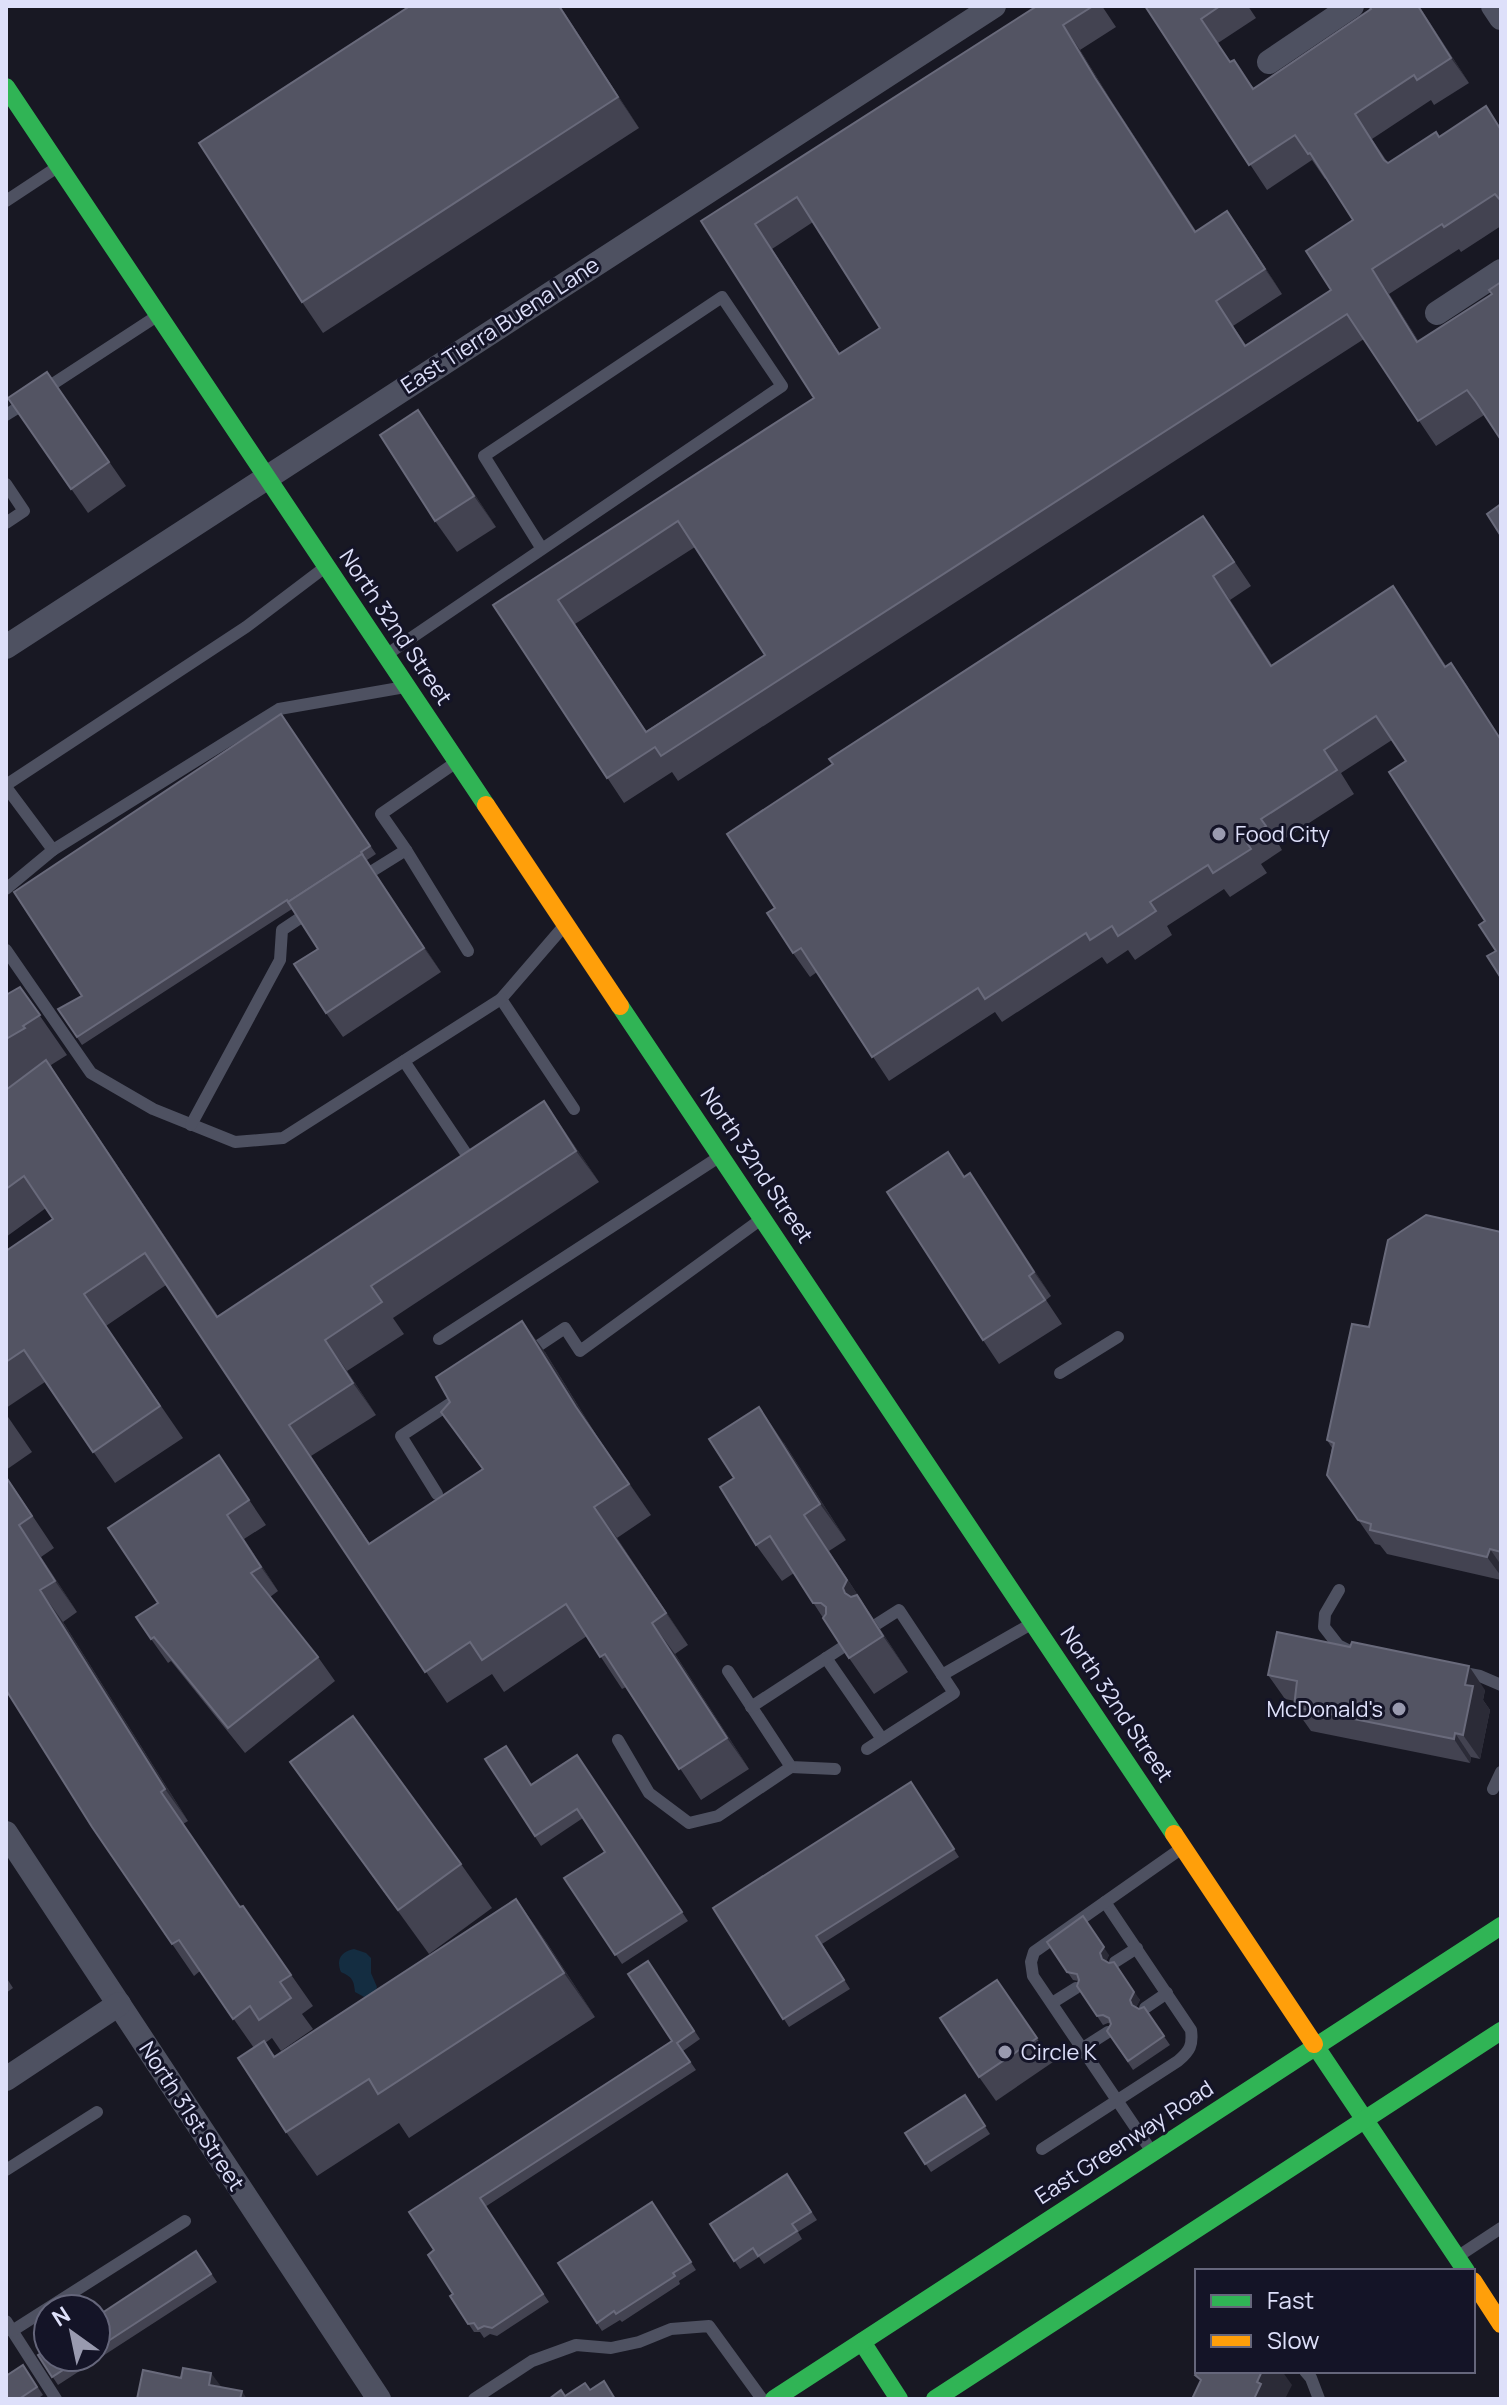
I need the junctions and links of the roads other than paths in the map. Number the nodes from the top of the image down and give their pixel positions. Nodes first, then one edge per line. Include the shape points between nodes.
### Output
1 (994, 6) edge
2 (1352, 6) edge
3 (1493, 6) edge
4 (1501, 18) edge
5 (1269, 62) dead end
6 (6, 87) edge
7 (59, 166) junction
8 (6, 201) edge
9 (1501, 271) edge
10 (1437, 313) dead end
11 (158, 315) junction
12 (6, 415) edge
13 (266, 476) junction
14 (6, 484) edge
15 (6, 523) edge
16 (542, 549) junction
17 (327, 566) junction
18 (6, 647) edge
19 (386, 655) junction
20 (408, 687) junction
21 (458, 762) junction
22 (6, 786) edge
23 (53, 850) junction
24 (406, 850) junction
25 (6, 889) edge
26 (345, 889) edge
27 (320, 905) edge
28 (566, 924) junction
29 (6, 950) edge
30 (468, 951) dead end
31 (501, 999) junction
32 (404, 1061) junction
33 (574, 1109) dead end
34 (191, 1125) junction
35 (721, 1155) junction
36 (477, 1170) edge
37 (763, 1218) junction
38 (1118, 1337) dead end
39 (439, 1339) dead end
40 (515, 1361) edge
41 (1060, 1373) dead end
42 (464, 1395) edge
43 (437, 1494) dead end
44 (1339, 1590) dead end
45 (1034, 1622) junction
46 (877, 1624) edge
47 (843, 1647) edge
48 (1370, 1656) edge
49 (826, 1658) junction
50 (1449, 1670) edge
51 (728, 1671) dead end
52 (942, 1675) junction
53 (1501, 1685) edge
54 (751, 1707) junction
55 (882, 1739) junction
56 (618, 1740) dead end
57 (867, 1749) dead end
58 (791, 1767) junction
59 (835, 1769) dead end
60 (1501, 1772) edge
61 (1493, 1789) dead end
62 (6, 1833) edge
63 (1184, 1847) junction
64 (1105, 1902) junction
65 (1501, 1926) edge
66 (1137, 1948) junction
67 (1115, 1962) edge
68 (1076, 1988) edge
69 (1167, 1993) junction
70 (1052, 2003) junction
71 (119, 2004) junction
72 (1145, 2008) edge
73 (1501, 2031) edge
74 (1108, 2032) edge
75 (1317, 2045) junction
76 (1083, 2048) junction
77 (6, 2079) edge
78 (1117, 2100) junction
79 (97, 2112) dead end
80 (1366, 2118) junction
81 (1042, 2149) dead end
82 (1153, 2153) junction
83 (6, 2170) edge
84 (185, 2221) dead end
85 (1501, 2228) edge
86 (1462, 2264) edge
87 (1475, 2284) edge
88 (1501, 2324) edge
89 (9, 2326) edge
90 (862, 2342) junction
91 (1307, 2373) edge
92 (56, 2399) edge
93 (379, 2399) edge
94 (474, 2399) edge
95 (762, 2399) edge
96 (774, 2399) edge
97 (899, 2399) edge
98 (935, 2399) edge
99 (1319, 2399) edge

1 - 13 street, East Tierra Buena Lane
2 - 5 street
3 - 4 street
6 - 7 main road, North 32nd Street
7 - 8 lane
7 - 11 main road, North 32nd Street
9 - 10 street
11 - 12 lane
11 - 13 main road, North 32nd Street
13 - 17 main road, North 32nd Street
13 - 18 street, East Tierra Buena Lane
14 - 15 lane via 24,511
16 - 16 lane via 782,386 722,297 484,456
16 - 19 lane
17 - 19 main road, North 32nd Street
17 - 22 lane via 246,627
19 - 20 main road, North 32nd Street
20 - 21 main road, North 32nd Street
20 - 23 lane via 279,709
21 - 24 lane via 381,814
21 - 28 main road, North 32nd Street
22 - 23 lane
23 - 25 lane
24 - 26 lane
24 - 30 lane
27 - 34 lane via 282,930 280,960
28 - 31 lane
28 - 35 main road, North 32nd Street
29 - 34 lane via 91,1073
31 - 32 lane
31 - 33 lane
32 - 34 lane via 283,1138 235,1142
32 - 36 lane
35 - 37 main road, North 32nd Street
35 - 39 lane
37 - 40 lane via 580,1351 565,1328
37 - 45 main road, North 32nd Street
38 - 41 lane
42 - 43 lane via 401,1436
44 - 48 lane via 1324,1627 1338,1645
45 - 52 lane
45 - 63 main road, North 32nd Street
46 - 52 lane via 899,1610
47 - 49 lane
49 - 54 lane
49 - 55 lane
50 - 53 lane
51 - 54 lane
52 - 55 lane via 954,1693
54 - 58 lane
55 - 57 lane
56 - 58 lane via 649,1793 689,1823 718,1816
58 - 59 lane
60 - 61 lane
62 - 71 street, North 31st Street via 18,1860
63 - 64 lane
63 - 75 main road, North 32nd Street
64 - 66 lane
64 - 70 lane via 1034,1952 1033,1976
65 - 75 main road, East Greenway Road
66 - 67 lane
66 - 69 lane
68 - 70 lane
69 - 72 lane
69 - 78 lane via 1191,2030 1193,2043 1178,2061
70 - 76 lane
71 - 77 street
71 - 93 street, North 31st Street
73 - 80 main road
74 - 76 lane
75 - 80 main road, North 32nd Street
75 - 82 main road, East Greenway Road
76 - 78 lane
78 - 81 lane
78 - 82 lane
79 - 83 lane
80 - 86 main road, North 32nd Street
80 - 98 main road
82 - 90 main road, East Greenway Road
84 - 89 lane
85 - 86 lane
87 - 88 main road
89 - 92 lane
90 - 96 main road, East Greenway Road
90 - 97 main road
91 - 99 lane
94 - 95 lane via 532,2361 576,2345 611,2348 671,2329 709,2326

